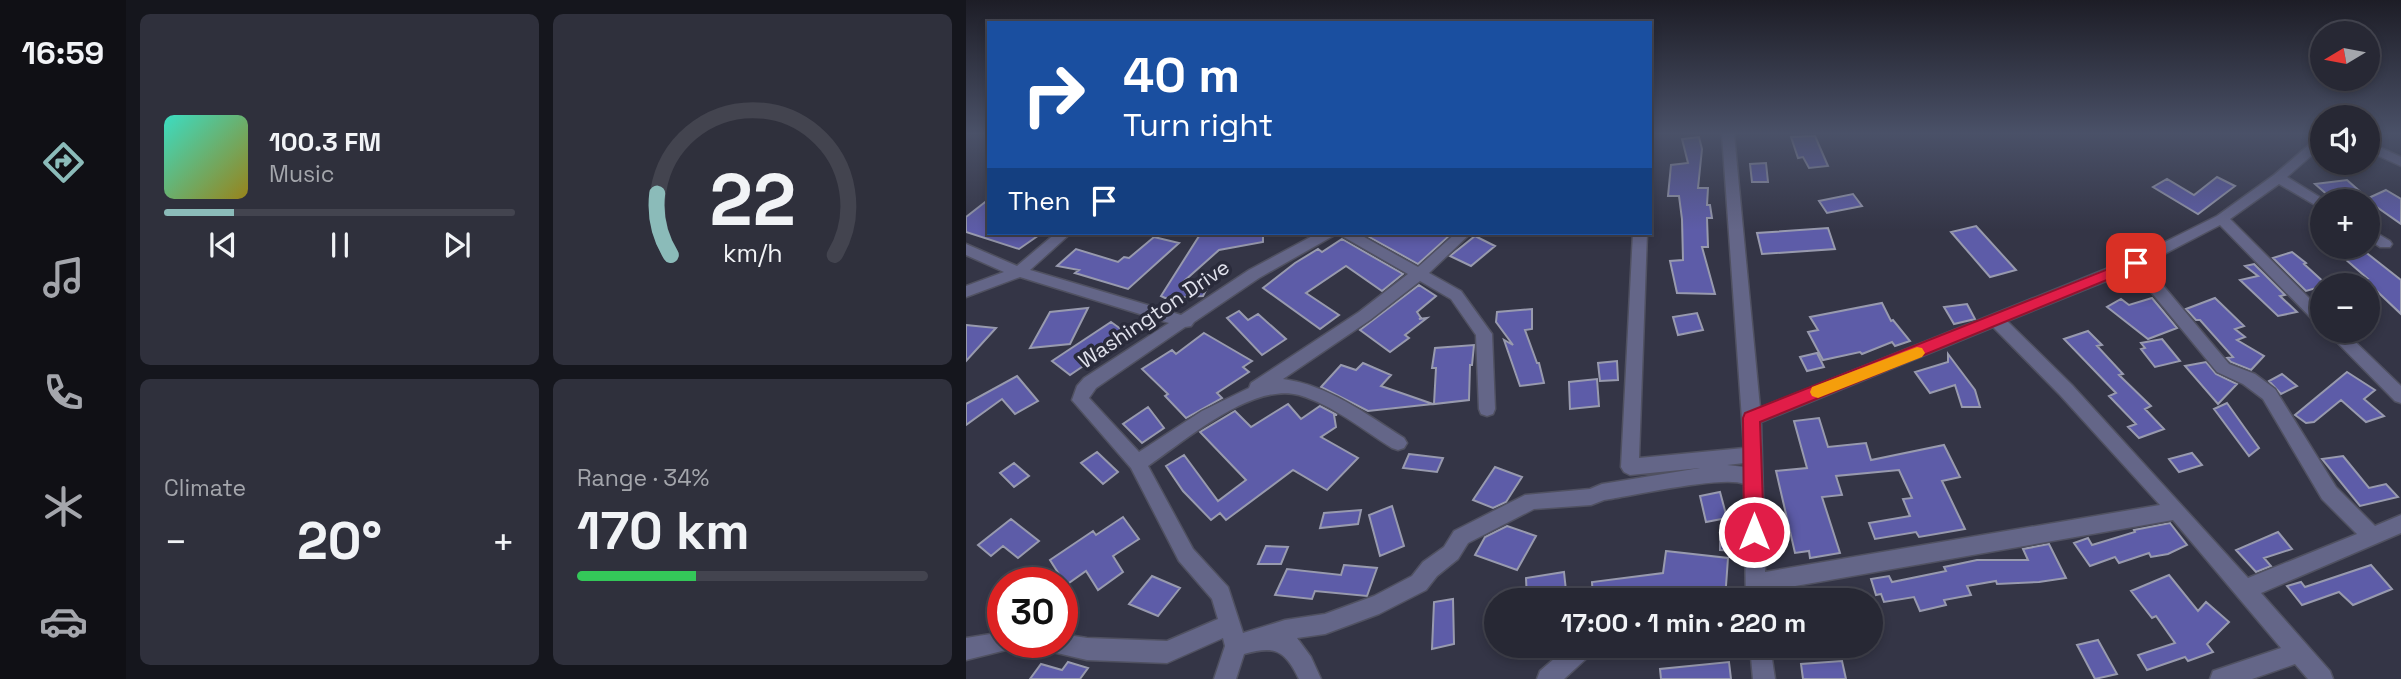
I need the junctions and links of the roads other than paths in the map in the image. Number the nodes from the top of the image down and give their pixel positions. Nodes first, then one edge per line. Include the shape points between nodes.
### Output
1 (1731, 166) edge
2 (2293, 166) edge
3 (2279, 178) junction
4 (2310, 197) edge
5 (2222, 219) junction
6 (1062, 235) edge
7 (1324, 235) edge
8 (1351, 235) edge
9 (1462, 235) edge
10 (1640, 235) edge
11 (2380, 241) edge
12 (2385, 244) dead end
13 (966, 249) edge
14 (2136, 263) junction
15 (1019, 272) junction
16 (1420, 272) junction
17 (966, 292) edge
18 (2310, 308) edge
19 (1997, 321) junction
20 (1186, 322) junction
21 (2346, 343) edge
22 (1250, 393) junction
23 (2401, 396) edge
24 (1487, 409) dead end
25 (1752, 418) junction
26 (1398, 443) dead end
27 (1753, 455) junction
28 (1138, 463) junction
29 (1630, 467) junction
30 (1728, 472) junction
31 (1754, 480) junction
32 (1640, 485) junction
33 (1620, 489) junction
34 (2176, 511) junction
35 (2401, 524) edge
36 (2371, 535) junction
37 (1755, 588) edge
38 (1776, 588) edge
39 (2244, 590) junction
40 (1230, 624) junction
41 (1262, 638) junction
42 (987, 645) edge
43 (1236, 646) junction
44 (1078, 647) edge
45 (966, 649) edge
46 (2297, 653) junction
47 (1571, 658) edge
48 (1761, 658) edge
49 (1225, 679) edge
50 (1310, 679) edge
51 (1548, 679) edge
52 (1763, 679) edge
53 (2221, 679) edge
54 (2322, 679) edge

1 - 25 street
2 - 3 street
3 - 4 street
3 - 5 street
5 - 14 street
5 - 18 street
6 - 15 street
7 - 20 street, Washington Drive via 1254,274
8 - 16 street
9 - 16 street
10 - 29 street
11 - 12 street
13 - 15 street
14 - 19 street
14 - 36 street via 2223,368 2269,394 2329,492
15 - 17 street
15 - 20 street
16 - 22 street
16 - 24 street via 1456,295 1484,334
19 - 25 street
19 - 34 street
20 - 28 street, Washington Drive via 1083,391 1080,400
21 - 23 street
22 - 26 street via 1283,386 1314,394
22 - 28 street
25 - 27 street
27 - 29 street
27 - 30 street
27 - 31 street
28 - 40 street, Washington Drive via 1186,555 1221,594
29 - 32 street
29 - 33 street
30 - 31 street
30 - 32 street
31 - 37 street
32 - 33 street
33 - 41 street via 1591,498 1532,501 1461,537 1451,554 1419,583 1379,604 1325,624 1285,629
34 - 38 street
34 - 39 street
35 - 36 street
36 - 39 street
39 - 46 street
40 - 43 street, Washington Drive
40 - 44 street via 1167,652
41 - 43 street
41 - 50 street via 1280,640 1297,650
42 - 45 street
43 - 49 street
46 - 53 street
46 - 54 street
47 - 51 street
48 - 52 street

